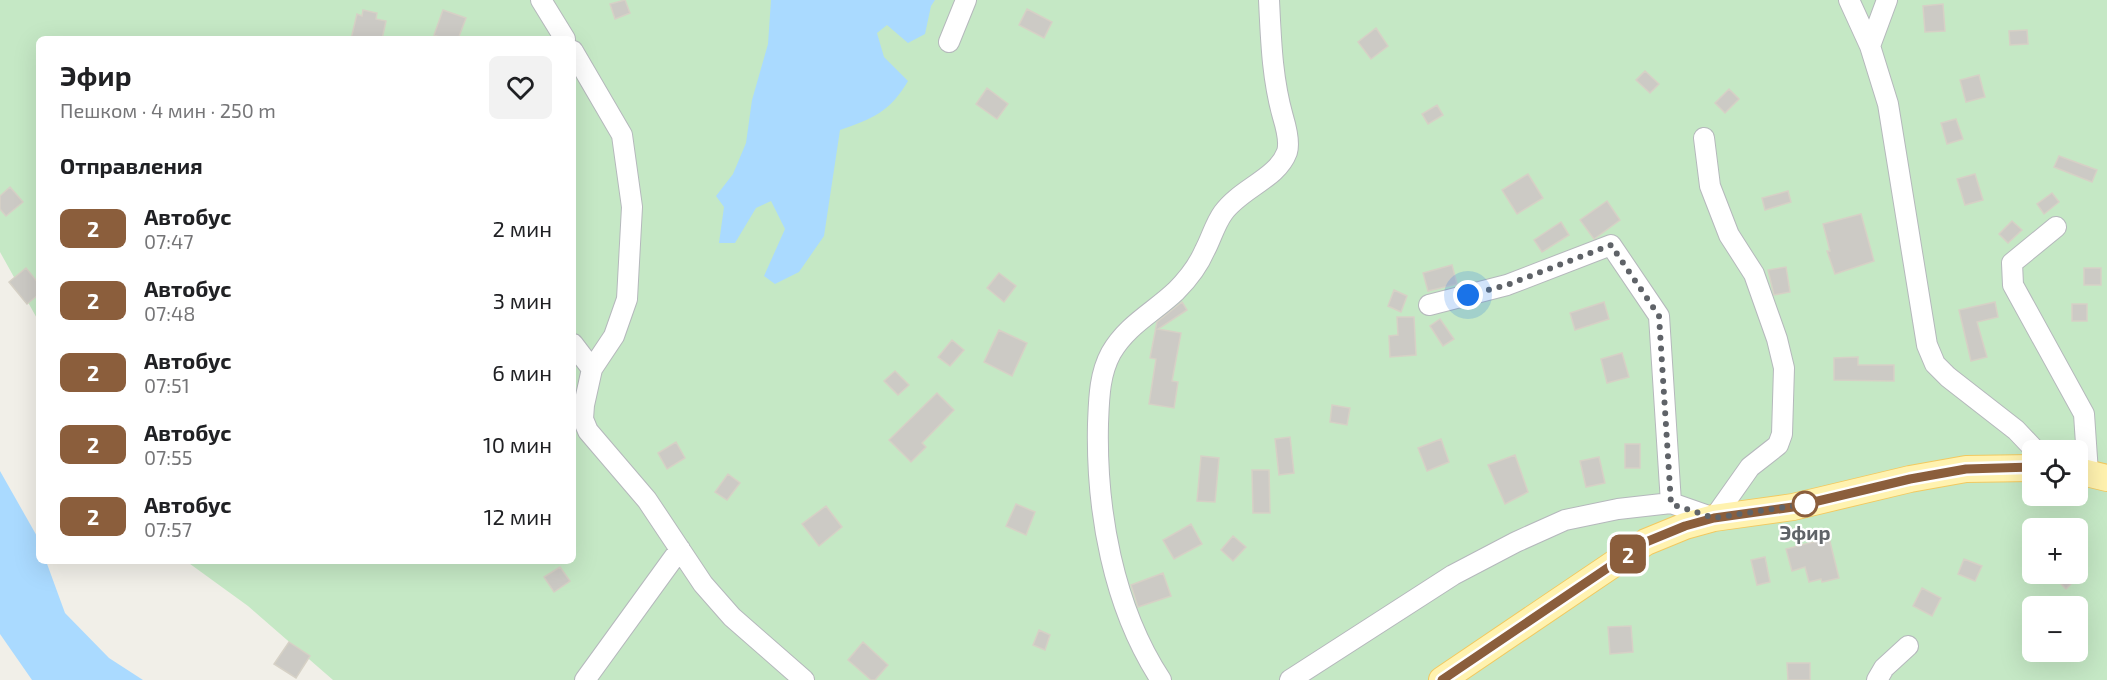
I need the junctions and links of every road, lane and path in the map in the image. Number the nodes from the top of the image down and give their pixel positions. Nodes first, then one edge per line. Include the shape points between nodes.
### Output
1 (541, 0) edge
2 (966, 0) edge
3 (1269, 0) edge
4 (1849, 0) edge
5 (1887, 0) edge
6 (563, 36) edge
7 (950, 42) dead end
8 (1870, 46) junction
9 (576, 56) edge
10 (1704, 138) dead end
11 (2055, 227) dead end
12 (1429, 305) dead end
13 (576, 348) edge
14 (592, 369) junction
15 (2026, 440) edge
16 (2022, 468) edge
17 (2091, 474) edge
18 (1671, 504) junction
19 (1714, 518) junction
20 (680, 549) junction
21 (1908, 646) dead end
22 (585, 680) edge
23 (804, 680) edge
24 (1161, 680) edge
25 (1290, 680) edge
26 (1442, 680) edge
27 (1877, 680) edge

1 - 6 street
2 - 7 street
3 - 24 street via 1271,61 1287,129 1284,159 1280,168 1244,190 1222,214 1204,254 1177,290 1131,327 1111,354 1099,386 1098,453 1104,525 1140,645
4 - 8 street
5 - 8 street
8 - 15 street via 1888,104 1927,345 1935,364
9 - 14 street via 622,135 632,207 627,299 614,336
10 - 19 street via 1710,186 1729,235 1754,274 1784,368 1782,434 1778,445 1750,467
11 - 17 street via 2012,263 2013,285 2084,414
12 - 18 street via 1507,285 1611,245 1659,316
13 - 14 street
14 - 20 street via 583,419 588,431 647,500
16 - 19 main road via 1966,469 1793,507
18 - 19 street
18 - 25 street via 1565,520 1516,542 1453,575
19 - 26 main road via 1646,542
20 - 22 street
20 - 23 street via 732,617
21 - 27 street

